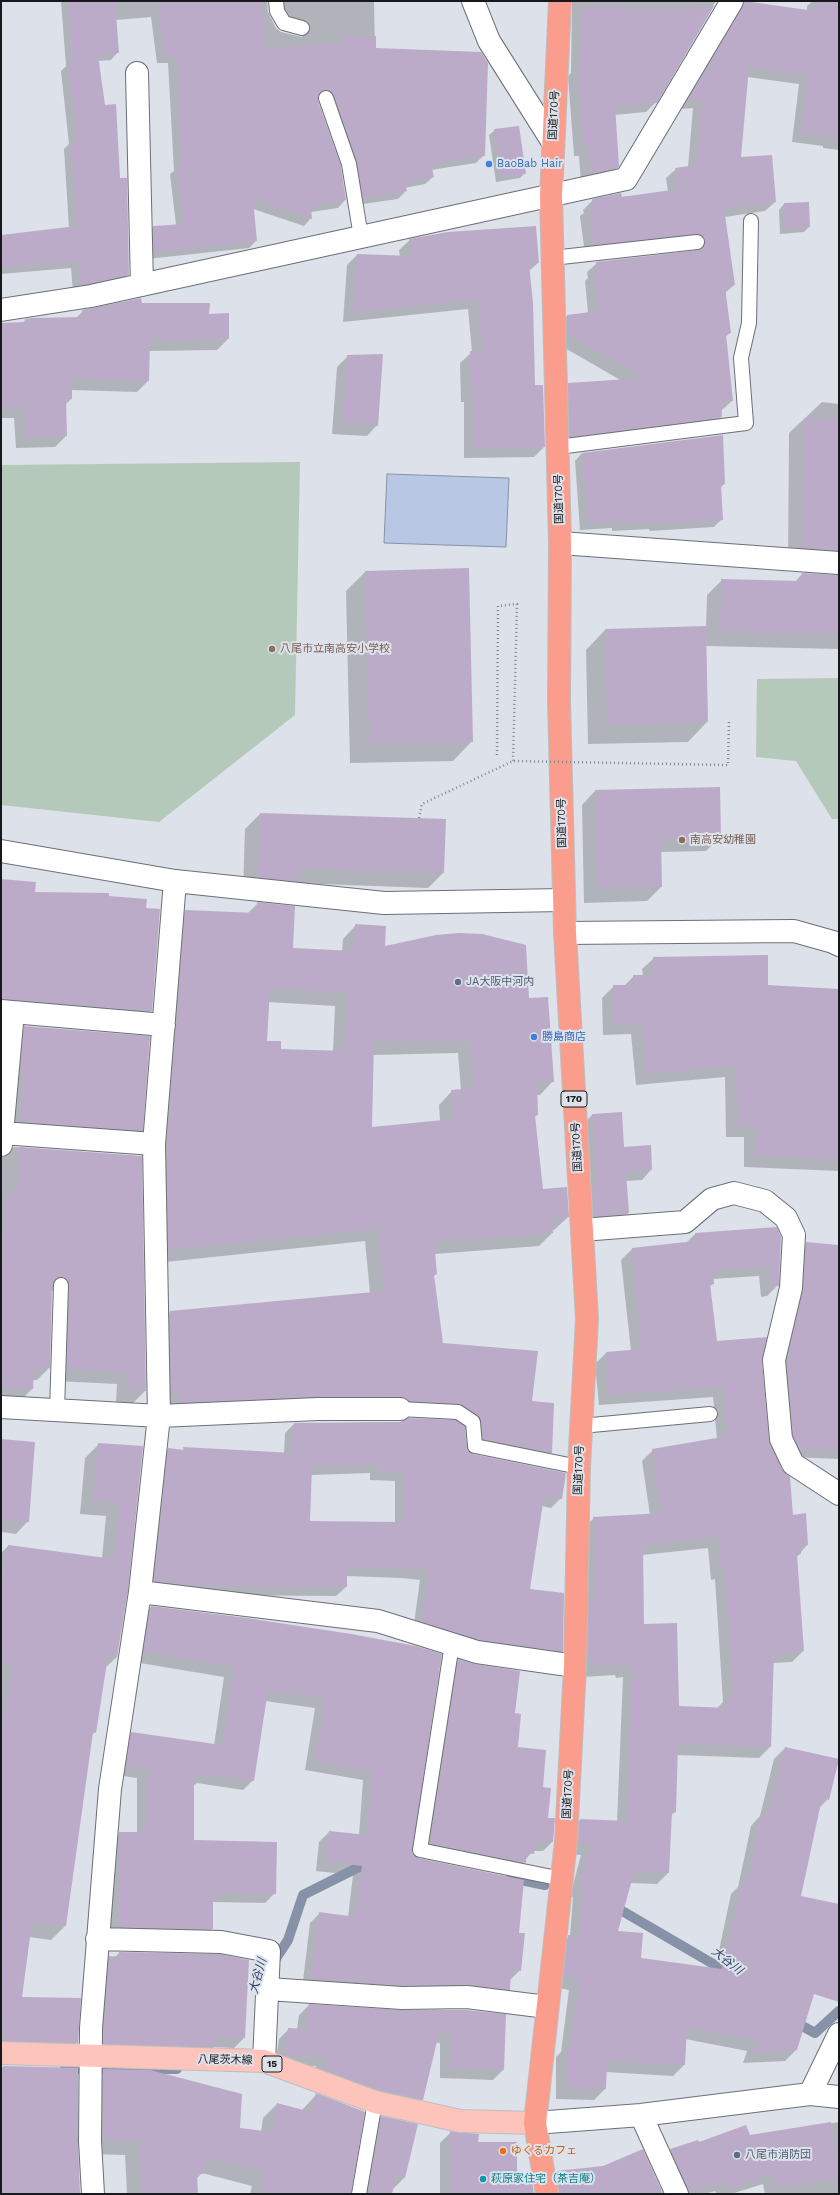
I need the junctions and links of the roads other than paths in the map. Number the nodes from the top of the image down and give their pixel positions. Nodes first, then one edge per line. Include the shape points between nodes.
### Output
1 (276, 1) edge
2 (473, 1) edge
3 (560, 1) edge
4 (732, 1) edge
5 (302, 28) dead end
6 (137, 73) dead end
7 (326, 98) dead end
8 (552, 141) junction
9 (551, 196) junction
10 (751, 221) dead end
11 (361, 237) junction
12 (697, 242) dead end
13 (552, 258) junction
14 (142, 285) junction
15 (1, 310) edge
16 (558, 447) junction
17 (560, 543) junction
18 (839, 563) edge
19 (1, 851) edge
20 (175, 881) junction
21 (564, 900) junction
22 (565, 933) junction
23 (839, 945) edge
24 (7, 1011) edge
25 (164, 1025) junction
26 (2, 1139) edge
27 (154, 1144) junction
28 (582, 1230) junction
29 (61, 1285) dead end
30 (1, 1408) edge
31 (400, 1409) joint
32 (57, 1410) junction
33 (710, 1414) dead end
34 (159, 1416) junction
35 (581, 1426) junction
36 (579, 1467) junction
37 (839, 1494) edge
38 (140, 1592) junction
39 (452, 1644) junction
40 (575, 1666) junction
41 (562, 1879) junction
42 (97, 1939) junction
43 (268, 1989) junction
44 (547, 2007) junction
45 (839, 2034) edge
46 (1, 2053) edge
47 (91, 2056) junction
48 (264, 2061) junction
49 (810, 2094) junction
50 (839, 2097) edge
51 (375, 2102) junction
52 (641, 2115) junction
53 (535, 2123) junction
54 (93, 2194) edge
55 (359, 2194) edge
56 (547, 2194) edge
57 (676, 2194) edge

1 - 5 lane via 277,10 284,23
2 - 8 street via 489,41
3 - 8 highway, 国道170号 / 170
4 - 9 street via 626,179
6 - 14 street
7 - 11 lane via 349,164
8 - 9 highway, 国道170号 / 170
9 - 11 street
9 - 13 highway, 国道170号 / 170
10 - 16 lane via 749,323 741,358 746,423
11 - 14 street
12 - 13 lane
13 - 16 highway, 国道170号 / 170
14 - 15 street
16 - 17 highway, 国道170号 / 170
17 - 18 street
17 - 21 highway, 国道170号 / 170 via 559,702
19 - 20 street
20 - 21 street via 384,903
20 - 25 street
21 - 22 highway, 国道170号 / 170
22 - 23 street via 794,932
22 - 28 highway, 国道170号 / 170
24 - 25 street
24 - 26 street
25 - 27 street
26 - 27 street
27 - 34 street
28 - 35 highway, 国道170号 / 170 via 587,1319
28 - 37 street via 685,1222 712,1199 734,1193 765,1201 786,1218 794,1235 791,1288 774,1360 781,1439 793,1464
29 - 32 lane
30 - 32 street
31 - 34 street via 318,1409
31 - 36 lane via 458,1412 473,1422 475,1446
32 - 34 street
33 - 35 lane
34 - 38 street
35 - 36 highway, 国道170号 / 170
36 - 40 highway, 国道170号 / 170
38 - 39 street via 378,1621
38 - 42 street via 110,1790
39 - 40 street via 477,1652
39 - 41 lane via 420,1850
40 - 41 highway, 国道170号 / 170
41 - 44 highway, 国道170号 / 170
42 - 43 street via 221,1942 269,1951
42 - 47 street
43 - 44 street via 402,1998 467,1997
43 - 48 street
44 - 53 highway, 国道170号 / 170
45 - 49 street
46 - 47 main road, 八尾茨木線 / 15
47 - 48 main road, 八尾茨木線 / 15
47 - 54 street via 90,2141
48 - 51 main road, 八尾茨木線 / 15
49 - 50 street
49 - 52 street
51 - 53 main road, 八尾茨木線 / 15 via 460,2121
51 - 55 lane
52 - 53 street
52 - 57 street
53 - 56 highway, 国道170号 / 170

